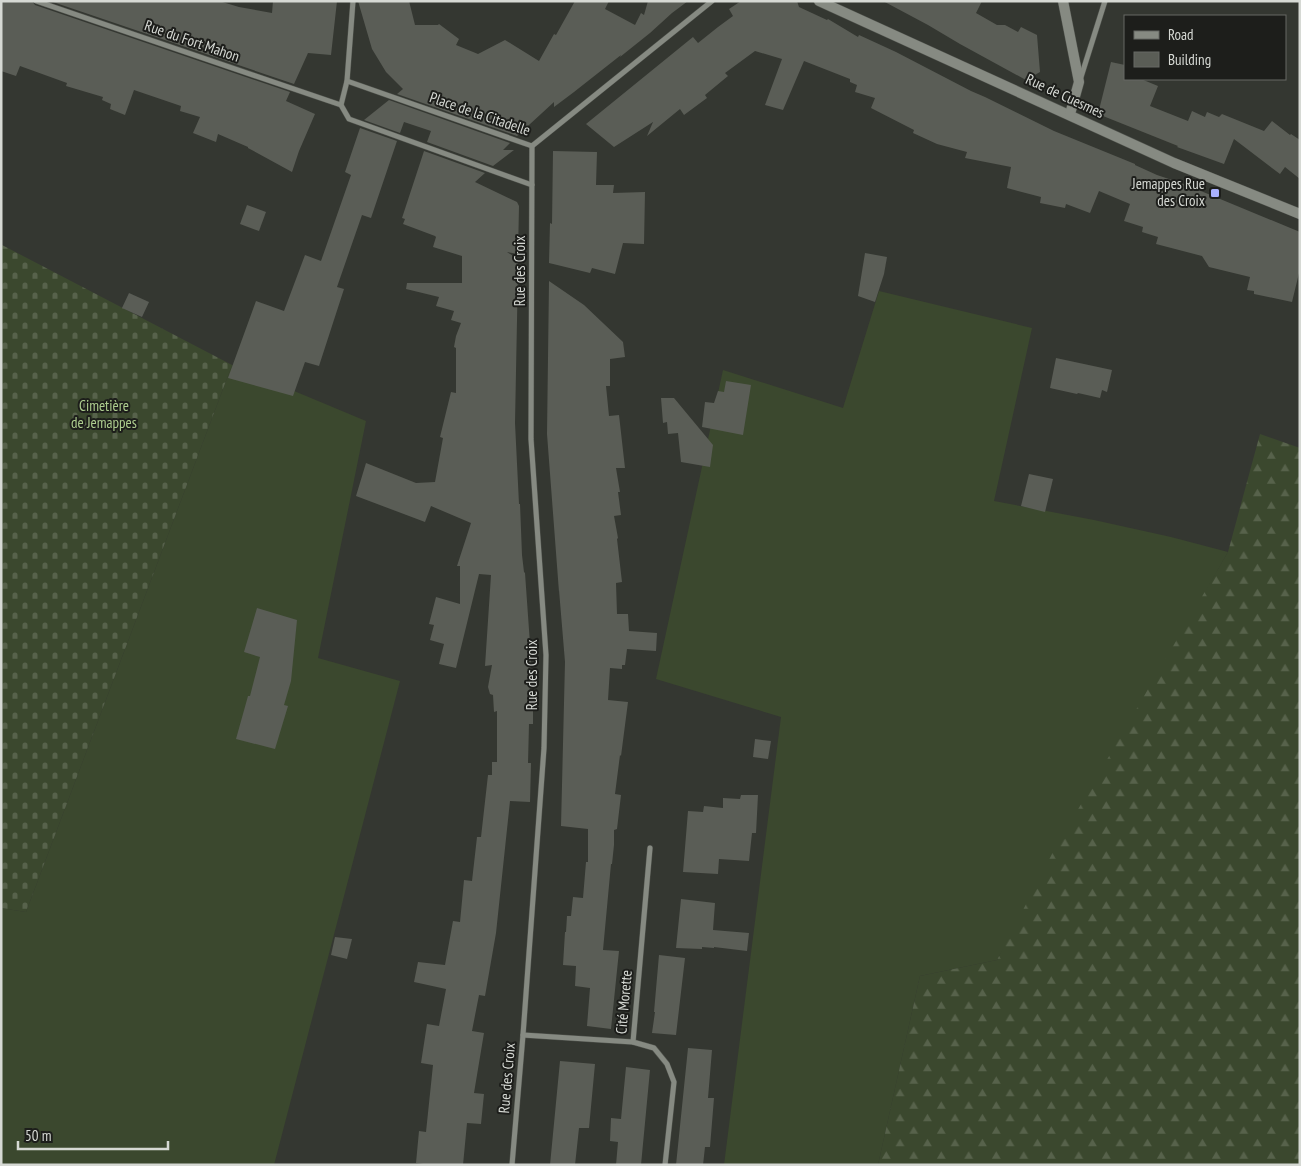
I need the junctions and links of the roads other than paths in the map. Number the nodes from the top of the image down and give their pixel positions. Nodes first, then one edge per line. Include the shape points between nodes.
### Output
1 (36, 1) edge
2 (353, 1) edge
3 (712, 1) edge
4 (819, 1) edge
5 (1063, 1) edge
6 (1105, 1) edge
7 (347, 81) junction
8 (1079, 82) junction
9 (341, 105) junction
10 (1070, 114) junction
11 (532, 146) junction
12 (532, 185) junction
13 (1300, 214) edge
14 (650, 848) dead end
15 (523, 1035) junction
16 (632, 1042) junction
17 (512, 1165) edge
18 (665, 1165) edge

1 - 9 street, Rue du Fort Mahon
2 - 7 street
3 - 11 street
4 - 10 street, Rue de Cuesmes
5 - 8 street
6 - 8 street
7 - 9 street
7 - 11 street, Place de la Citadelle
8 - 10 street
9 - 12 street via 349,119
10 - 13 street, Rue de Cuesmes via 1174,163
11 - 12 street, Place de la Citadelle
12 - 15 street, Rue des Croix via 531,439 546,655 544,748
14 - 16 street, Cité Morette
15 - 16 street
15 - 17 street, Rue des Croix
16 - 18 street, Cité Morette via 654,1048 667,1064 674,1082

